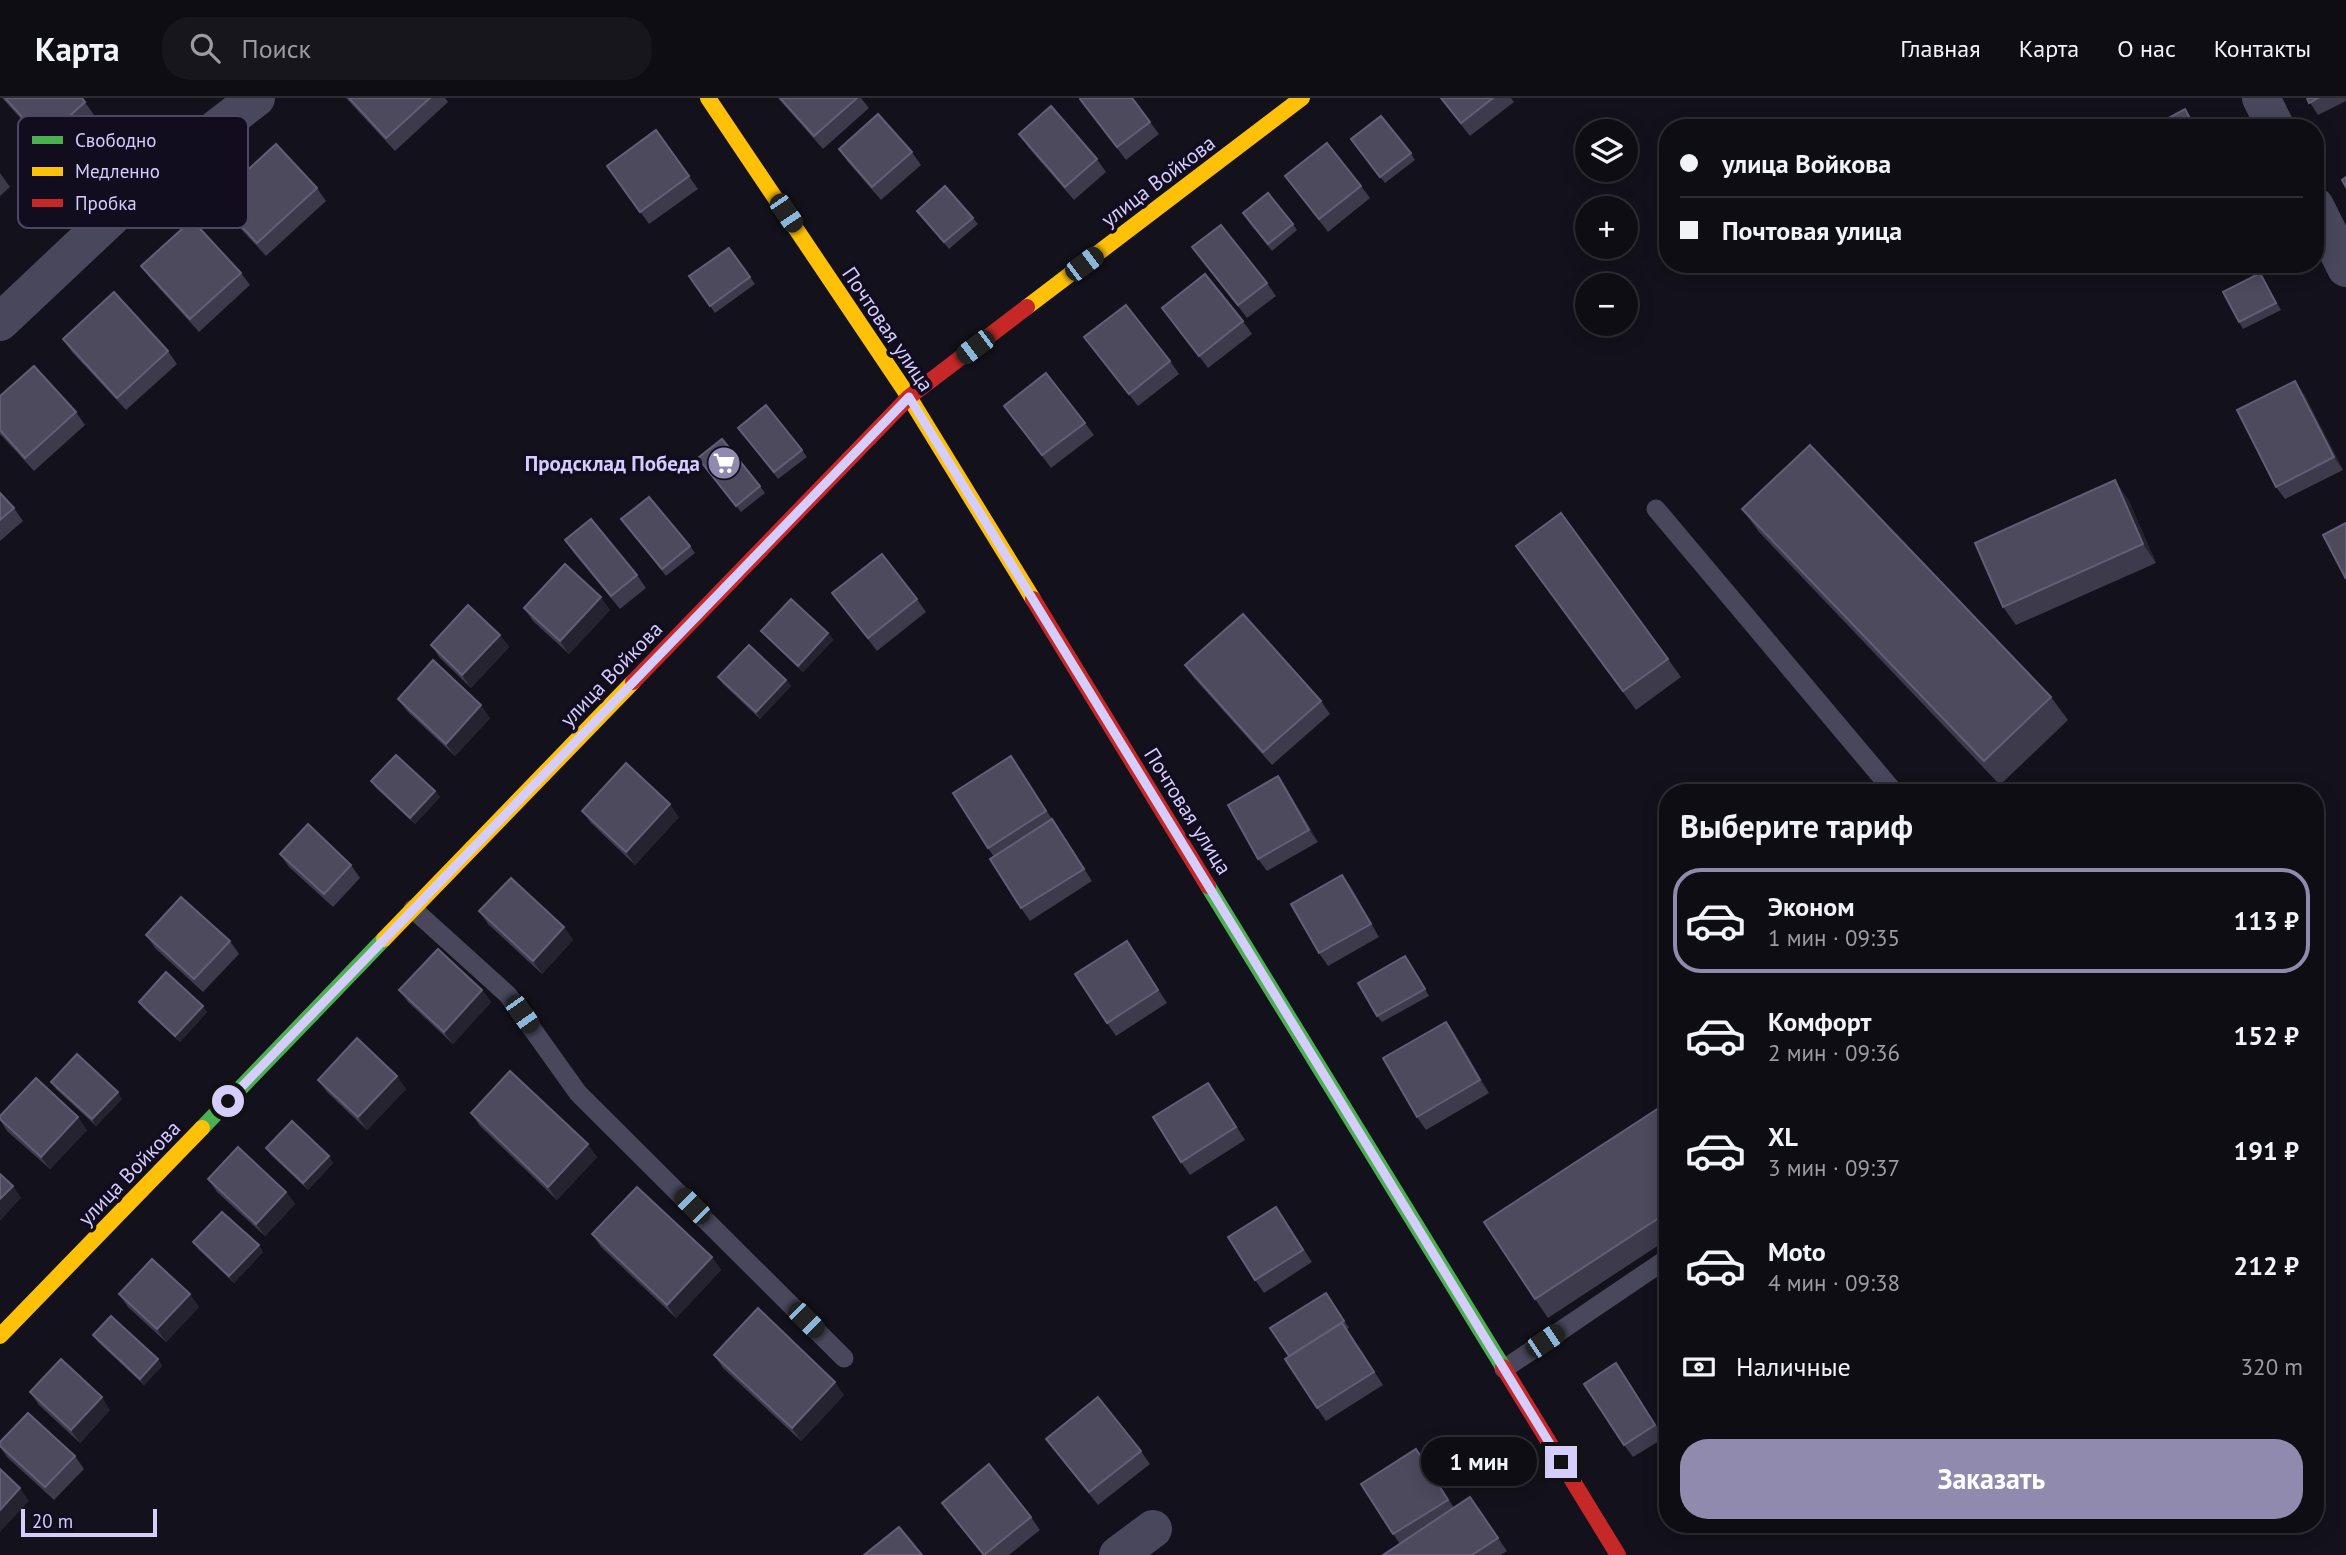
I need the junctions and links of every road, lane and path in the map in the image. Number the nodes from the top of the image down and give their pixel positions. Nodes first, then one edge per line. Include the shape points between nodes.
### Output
1 (256, 98) edge
2 (708, 98) edge
3 (1302, 98) edge
4 (2261, 98) edge
5 (233, 116) edge
6 (2272, 119) edge
7 (2324, 224) edge
8 (100, 228) edge
9 (2346, 268) edge
10 (0, 322) edge
11 (909, 397) junction
12 (1656, 509) dead end
13 (1887, 784) edge
14 (413, 909) junction
15 (1659, 1264) edge
16 (0, 1336) edge
17 (844, 1358) dead end
18 (1504, 1369) junction
19 (1153, 1529) dead end
20 (1118, 1555) edge
21 (1618, 1555) edge

1 - 5 street
2 - 11 main road, Почтовая улица
3 - 11 main road, улица Войкова
4 - 6 street
7 - 9 street
8 - 10 street
11 - 14 main road, улица Войкова
11 - 18 main road, Почтовая улица
12 - 13 lane
14 - 16 main road, улица Войкова
14 - 17 lane via 508,995 578,1093
15 - 18 lane
18 - 21 main road, Почтовая улица
19 - 20 street

